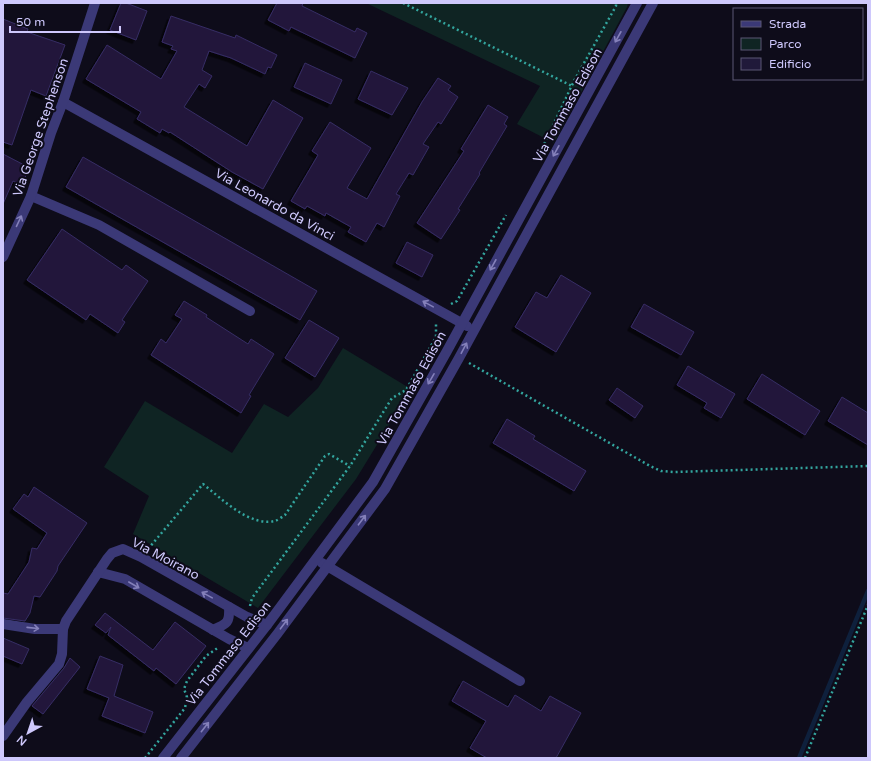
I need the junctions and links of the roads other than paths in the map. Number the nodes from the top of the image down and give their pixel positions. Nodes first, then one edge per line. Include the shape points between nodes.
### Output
1 (95, 3) edge
2 (637, 3) edge
3 (653, 3) edge
4 (63, 102) junction
5 (31, 196) junction
6 (3, 257) edge
7 (250, 311) dead end
8 (462, 323) junction
9 (474, 330) junction
10 (315, 560) junction
11 (328, 566) junction
12 (98, 572) junction
13 (229, 607) junction
14 (3, 624) edge
15 (267, 625) junction
16 (64, 629) junction
17 (213, 630) junction
18 (248, 648) junction
19 (520, 681) dead end
20 (3, 736) edge
21 (163, 758) edge
22 (181, 758) edge

1 - 4 street, Via George Stephenson
2 -> 8 street, Via Tommaso Edison
3 - 9 street, Via Tommaso Edison
4 - 5 street, Via George Stephenson
8 -> 4 street, Via Leonardo da Vinci
6 -> 5 street, Via George Stephenson
5 - 7 street via 99,225
8 - 9 street, Via Leonardo da Vinci
8 -> 10 street, Via Tommaso Edison via 374,482
11 -> 9 street, Via Tommaso Edison via 385,489
10 - 11 street
10 - 15 street, Via Tommaso Edison
11 - 19 street
22 -> 11 street, Via Tommaso Edison
13 -> 12 street, Via Moirano via 123,549 112,553
12 - 16 street, Via Moirano via 66,621
12 -> 17 street via 125,579
13 - 15 street, Via Moirano
13 - 17 street via 230,617 226,625
14 -> 16 street via 36,629
15 - 18 street, Via Tommaso Edison
16 - 20 street, Via Moirano via 59,664
17 - 18 street
18 - 21 street, Via Tommaso Edison

